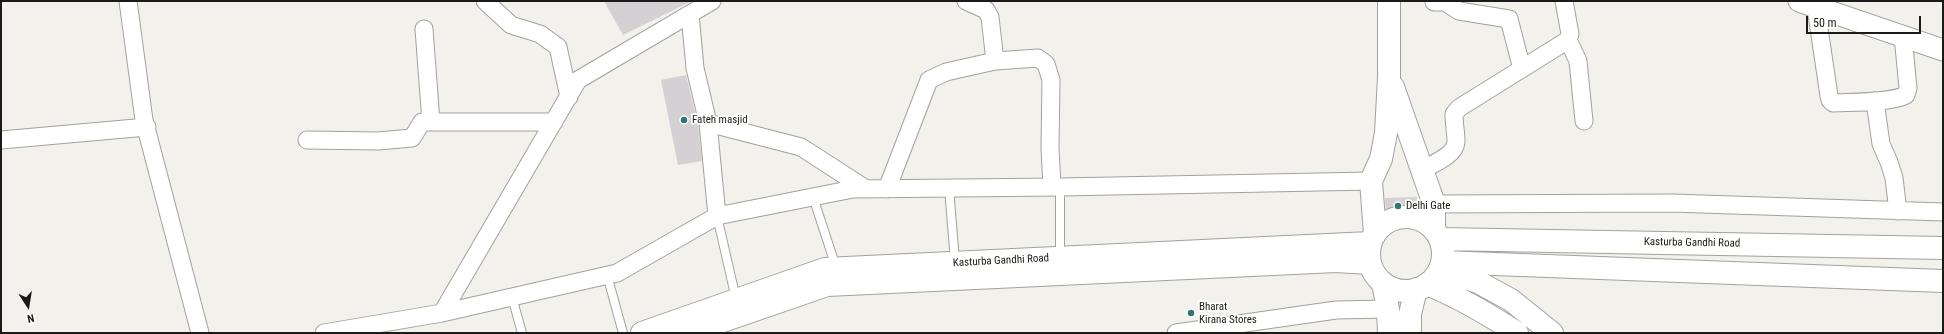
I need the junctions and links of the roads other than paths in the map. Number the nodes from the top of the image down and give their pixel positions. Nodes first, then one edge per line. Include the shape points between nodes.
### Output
1 (128, 1) edge
2 (485, 1) edge
3 (712, 1) edge
4 (966, 1) edge
5 (1389, 1) edge
6 (1564, 1) edge
7 (1434, 2) dead end
8 (1809, 3) edge
9 (1486, 8) edge
10 (690, 14) junction
11 (424, 29) dead end
12 (1903, 36) junction
13 (1568, 40) junction
14 (1943, 50) edge
15 (995, 61) junction
16 (1522, 69) junction
17 (1389, 77) junction
18 (568, 97) junction
19 (1875, 101) junction
20 (1584, 121) dead end
21 (431, 122) junction
22 (554, 122) junction
23 (708, 123) junction
24 (147, 127) junction
25 (1, 140) edge
26 (306, 140) dead end
27 (1422, 170) junction
28 (1371, 181) junction
29 (1056, 187) junction
30 (949, 188) junction
31 (866, 189) junction
32 (887, 189) junction
33 (813, 197) junction
34 (1434, 204) junction
35 (1898, 211) junction
36 (1943, 212) edge
37 (717, 216) junction
38 (1437, 234) junction
39 (1372, 246) junction
40 (1943, 248) edge
41 (1060, 258) junction
42 (955, 263) junction
43 (837, 269) junction
44 (607, 275) junction
45 (1431, 276) junction
46 (1943, 281) edge
47 (1383, 282) junction
48 (512, 297) junction
49 (736, 299) junction
50 (1388, 309) junction
51 (442, 313) junction
52 (200, 333) edge
53 (324, 333) edge
54 (522, 333) edge
55 (623, 333) edge
56 (642, 333) edge
57 (688, 333) edge
58 (1176, 333) edge
59 (1389, 333) edge
60 (1410, 333) edge
61 (1517, 333) edge
62 (1552, 333) edge

1 - 24 street
2 - 18 street via 511,25 540,34 558,47
3 - 10 street
4 - 15 street via 986,10 990,17
5 - 17 main road
6 - 13 street via 1570,34
7 - 9 street via 1445,2 1459,11
8 - 12 street
8 - 19 street via 1830,100 1833,103
9 - 16 street via 1512,22
10 - 18 street via 578,80
10 - 23 street via 695,68
11 - 21 street
12 - 14 street
12 - 19 street via 1908,92 1902,97
13 - 16 street
13 - 20 street via 1578,61
15 - 29 street via 1038,58 1046,64 1051,80 1050,148
15 - 32 street via 946,72 929,80
16 - 27 street via 1459,108 1454,114 1456,144 1442,159
17 - 27 main road
17 - 28 main road via 1386,133 1381,159
18 - 22 street
19 - 35 street via 1881,144 1894,178
21 - 22 street
21 - 26 street via 422,122 412,138 378,141
22 - 51 street
23 - 31 street via 801,147
23 - 37 street
24 - 25 street
24 - 52 street
27 - 34 main road
28 - 29 street
28 - 39 main road
29 - 30 street
29 - 41 lane
30 - 32 street
30 - 42 lane
31 - 32 street
31 - 33 street
33 - 37 street
33 - 43 lane
34 - 35 street via 1672,203
34 - 38 main road
35 - 36 street
37 - 44 street via 616,273
37 - 49 lane
38 - 39 main road via 1425,222 1415,218 1392,219 1382,225
38 - 40 main road, Kasturba Gandhi Road
38 - 45 main road via 1443,247
39 - 41 main road, Kasturba Gandhi Road
39 - 47 main road via 1375,274
39 - 57 main road, Kasturba Gandhi Road via 1336,261 827,285
41 - 42 main road, Kasturba Gandhi Road
42 - 43 main road, Kasturba Gandhi Road
43 - 49 main road, Kasturba Gandhi Road via 825,269
44 - 48 street
44 - 55 lane
45 - 46 main road
45 - 47 main road via 1404,290 1393,288
45 - 60 main road via 1410,314
45 - 61 main road via 1450,293
45 - 62 main road via 1478,282 1510,300
47 - 50 main road
48 - 51 street
48 - 54 lane
49 - 56 main road, Kasturba Gandhi Road
50 - 58 street via 1336,310
50 - 59 main road
51 - 53 street

